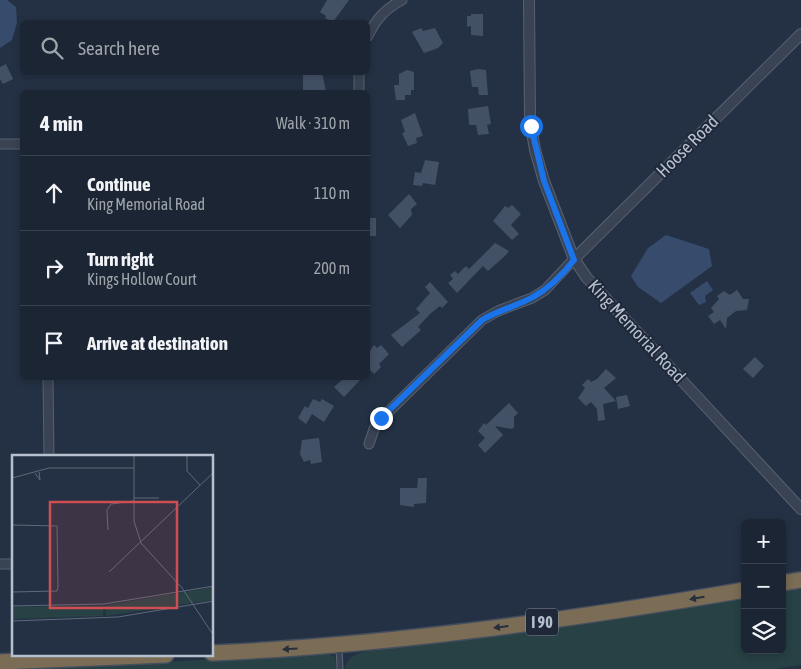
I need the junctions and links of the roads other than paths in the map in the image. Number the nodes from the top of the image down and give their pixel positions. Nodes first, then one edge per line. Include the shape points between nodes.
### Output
1 (402, 0) edge
2 (529, 0) edge
3 (370, 32) edge
4 (801, 34) edge
5 (359, 75) edge
6 (359, 90) edge
7 (0, 144) edge
8 (20, 144) edge
9 (574, 260) junction
10 (48, 380) edge
11 (369, 444) dead end
12 (49, 455) edge
13 (801, 509) edge
14 (801, 580) edge
15 (786, 582) edge
16 (741, 591) edge
17 (338, 646) junction
18 (214, 653) edge
19 (142, 656) edge
20 (0, 662) edge
21 (340, 669) edge

1 - 3 street via 385,11
2 - 9 street, King Memorial Road via 530,120 535,150
4 - 9 street, Hoose Road
5 - 6 street
7 - 8 street
9 - 11 street via 545,290 498,311 471,329 381,418
9 - 13 street, King Memorial Road via 587,278
10 - 12 street
14 - 15 highway
16 -> 17 highway, I 90 via 592,616
17 -> 18 highway, I 90
17 - 21 lane
19 - 20 highway

